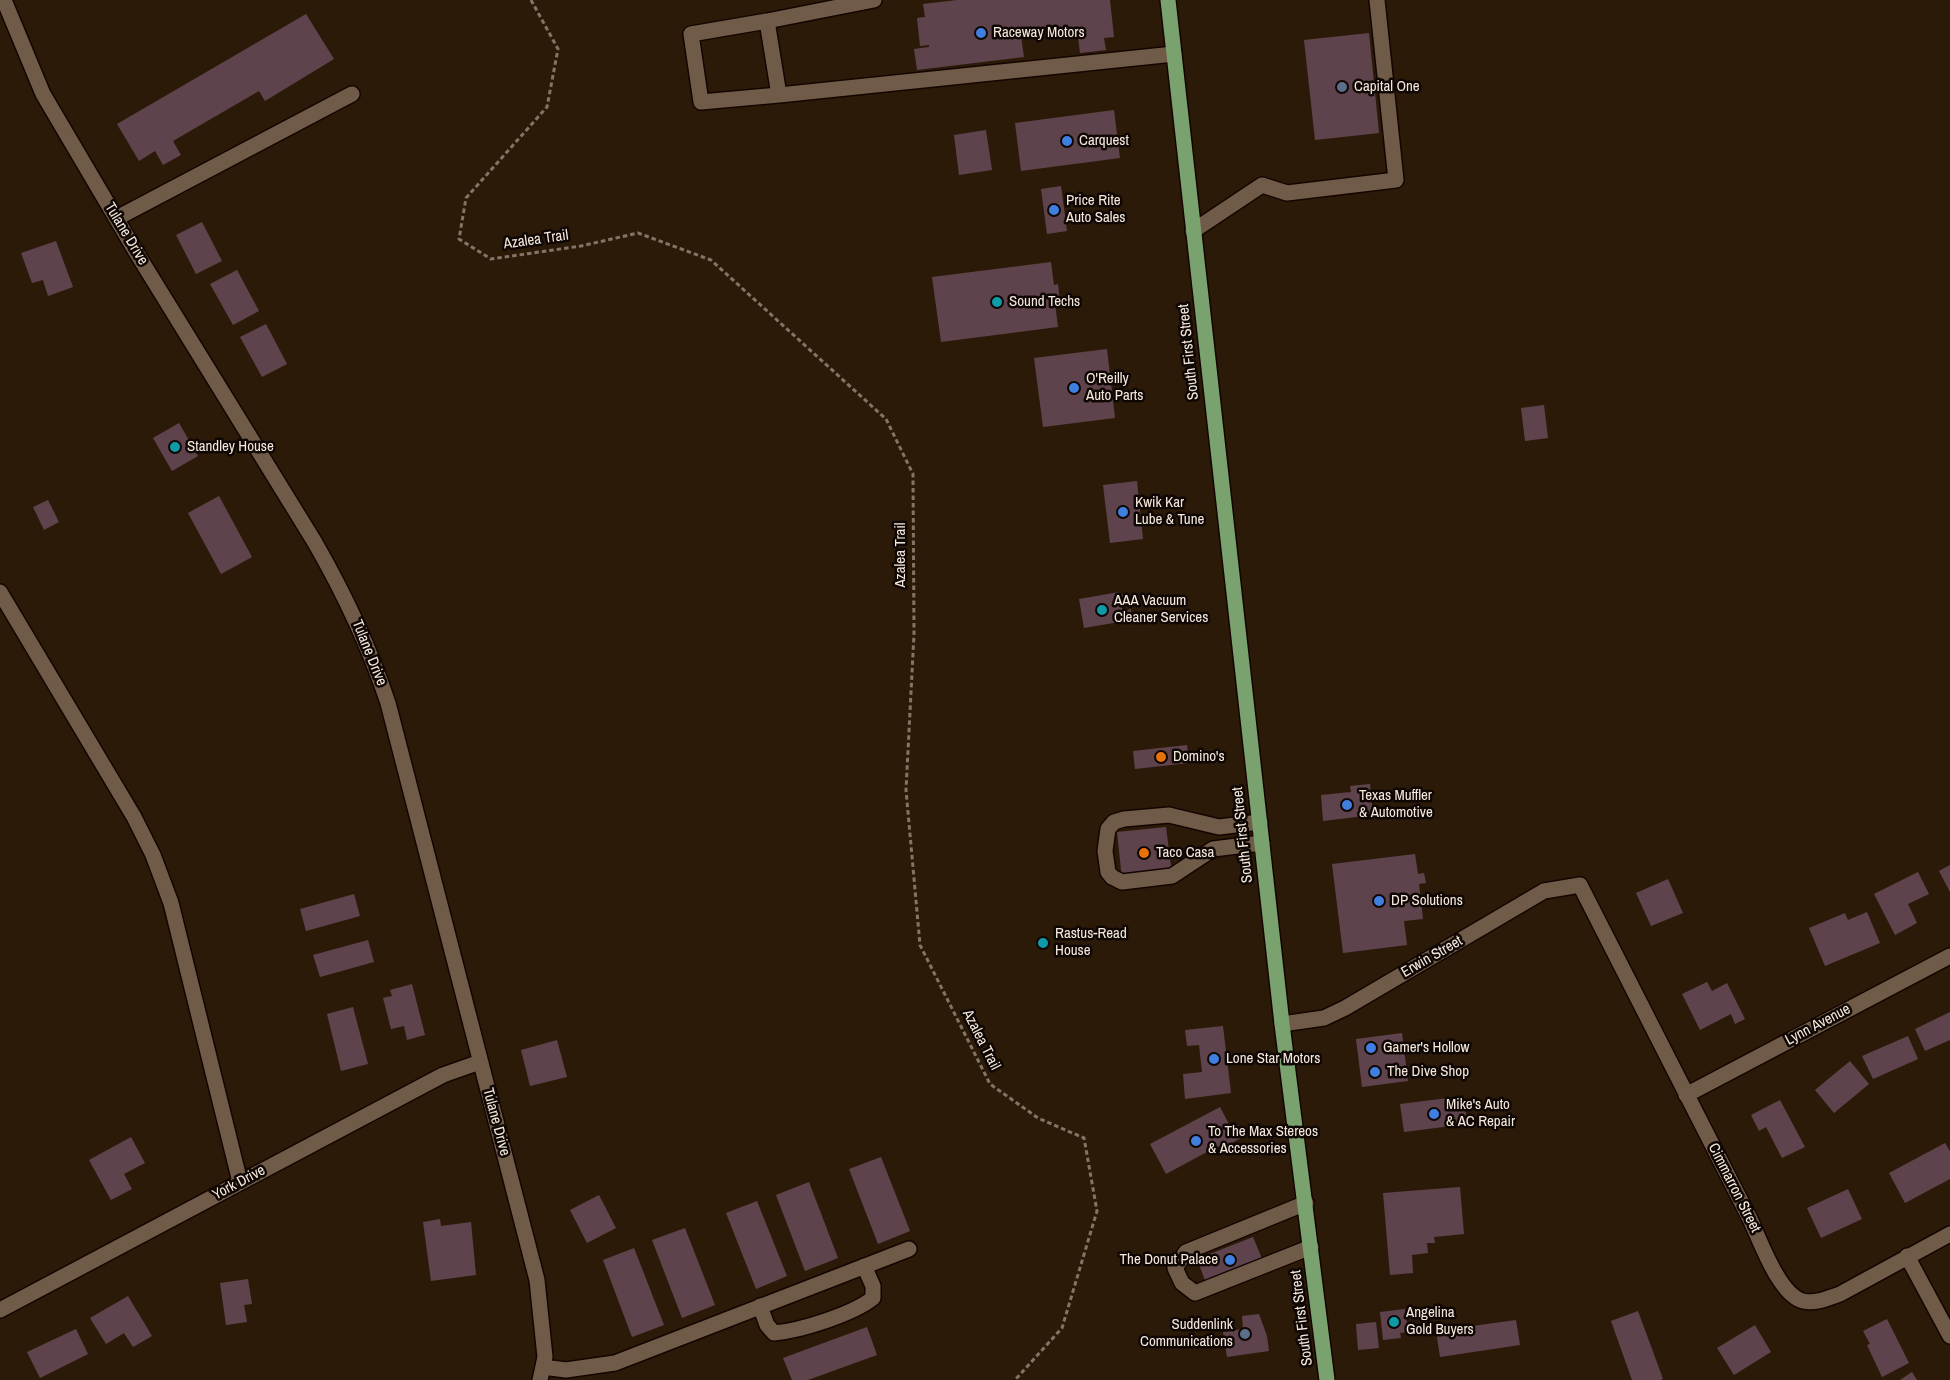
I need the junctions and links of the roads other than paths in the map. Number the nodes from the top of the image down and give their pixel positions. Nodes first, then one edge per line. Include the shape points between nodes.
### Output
1 (4, 0) edge
2 (874, 0) edge
3 (1168, 0) edge
4 (1377, 0) edge
5 (767, 21) junction
6 (1174, 54) junction
7 (352, 94) dead end
8 (779, 95) junction
9 (117, 218) junction
10 (1193, 231) junction
11 (0, 592) edge
12 (1260, 822) junction
13 (1262, 843) junction
14 (1580, 885) joint
15 (1950, 956) edge
16 (1282, 1024) junction
17 (480, 1062) junction
18 (1686, 1095) junction
19 (240, 1182) junction
20 (1306, 1203) junction
21 (1950, 1234) edge
22 (1311, 1247) junction
23 (909, 1249) dead end
24 (1908, 1256) junction
25 (864, 1266) junction
26 (760, 1306) junction
27 (0, 1310) edge
28 (1950, 1336) edge
29 (541, 1374) edge
30 (1328, 1380) edge

1 - 9 street, Tulane Drive via 43,94
2 - 5 street
3 - 6 main road, South First Street
4 - 10 street via 1396,180 1287,193 1262,185
5 - 8 street
5 - 8 street via 691,34 701,102
6 - 8 street
6 - 10 main road, South First Street
7 - 9 street
9 - 17 street, Tulane Drive via 314,541 370,653 388,703
10 - 12 main road, South First Street
11 - 19 street via 134,817 164,881
12 - 13 main road, South First Street
12 - 13 street via 1219,827 1169,815 1124,819 1108,829 1105,851 1108,872 1122,882 1172,876 1213,849
13 - 16 main road, South First Street
14 - 16 street, Erwin Street via 1544,891 1345,1008 1324,1017
14 - 18 street, Cimmarron Street
15 - 18 street, Lynn Avenue
16 - 20 main road, South First Street
17 - 19 street, York Drive via 443,1075
17 - 29 street, Tulane Drive via 537,1280 545,1357
18 - 24 street, Cimmarron Street via 1775,1272 1790,1293 1802,1301 1821,1301
19 - 27 street, York Drive
20 - 22 main road, South First Street
20 - 22 street via 1186,1252 1175,1268 1182,1283 1195,1293
21 - 24 street, Cimmarron Street
22 - 30 main road, South First Street
23 - 25 street
24 - 28 street
25 - 26 street
25 - 26 street via 873,1286 873,1298 862,1306 789,1332 774,1333
26 - 29 street via 615,1363

